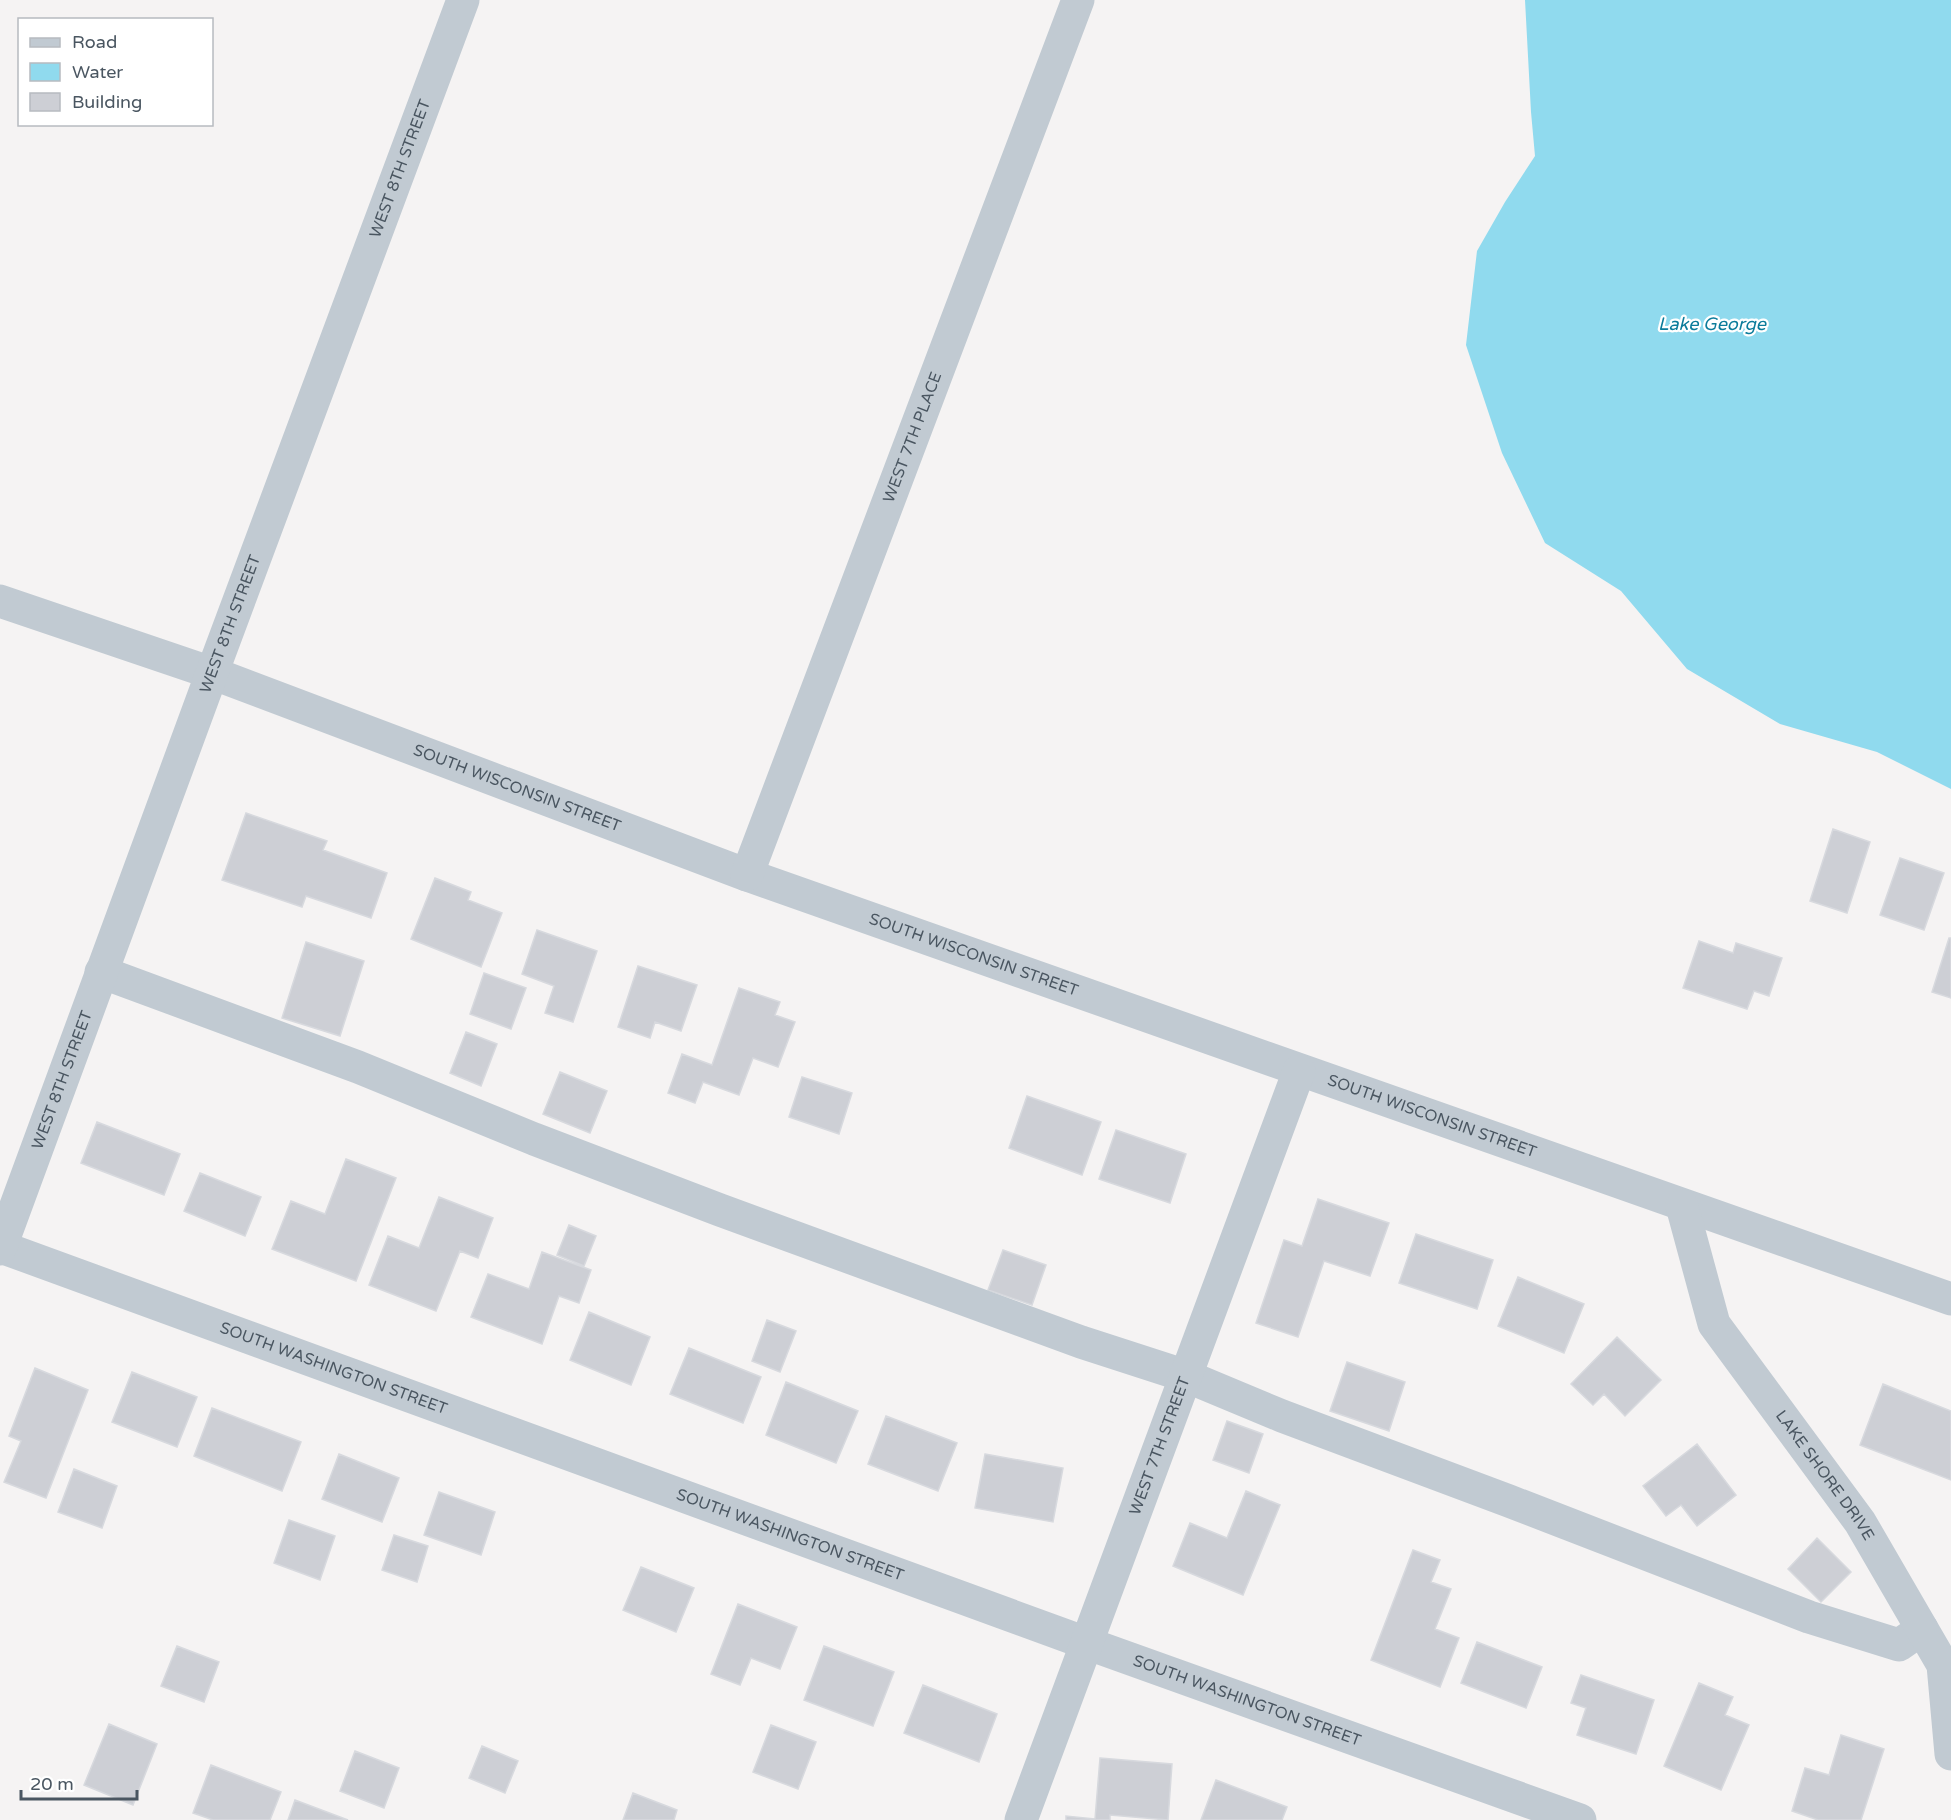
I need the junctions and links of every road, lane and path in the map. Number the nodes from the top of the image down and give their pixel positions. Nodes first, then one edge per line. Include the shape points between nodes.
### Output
1 (464, 0) edge
2 (1078, 0) edge
3 (0, 601) edge
4 (212, 673) junction
5 (747, 875) junction
6 (101, 972) junction
7 (1299, 1071) junction
8 (1682, 1206) junction
9 (0, 1248) edge
10 (1951, 1299) edge
11 (1186, 1376) junction
12 (1922, 1629) junction
13 (1086, 1643) junction
14 (1951, 1754) edge
15 (1021, 1820) edge
16 (1580, 1820) edge

1 - 4 street, WEST 8TH STREET
2 - 5 street, WEST 7TH PLACE
3 - 4 street, SOUTH WISCONSIN STREET
4 - 5 street, SOUTH WISCONSIN STREET
4 - 6 street, WEST 8TH STREET
5 - 7 street, SOUTH WISCONSIN STREET
6 - 9 street, WEST 8TH STREET
6 - 11 street via 348,1063 720,1210 1070,1338
7 - 8 street, SOUTH WISCONSIN STREET
7 - 11 street, WEST 7TH STREET
8 - 10 street, SOUTH WISCONSIN STREET
8 - 12 street, LAKE SHORE DRIVE via 1714,1324 1860,1522
9 - 13 street, SOUTH WASHINGTON STREET
11 - 12 street via 1809,1617 1899,1645
11 - 13 street, WEST 7TH STREET
12 - 14 street, LAKE SHORE DRIVE via 1943,1665
13 - 15 street, WEST 7TH STREET
13 - 16 street, SOUTH WASHINGTON STREET

